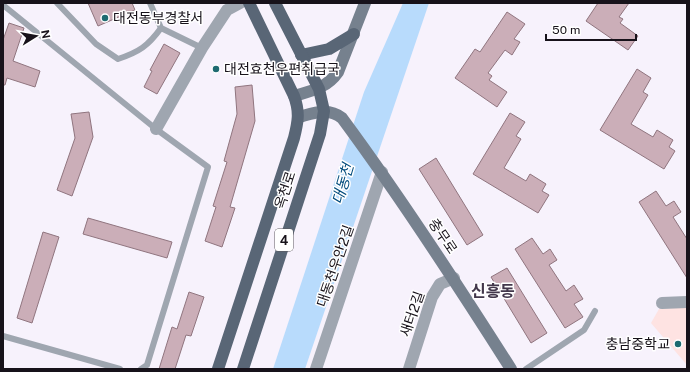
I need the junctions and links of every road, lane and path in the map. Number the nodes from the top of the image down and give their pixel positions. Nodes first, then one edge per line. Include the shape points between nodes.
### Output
1 (57, 3) edge
2 (150, 3) edge
3 (240, 3) edge
4 (249, 3) edge
5 (276, 3) edge
6 (365, 3) edge
7 (3, 5) edge
8 (226, 6) edge
9 (161, 28) junction
10 (354, 34) junction
11 (202, 48) junction
12 (301, 55) junction
13 (319, 89) junction
14 (294, 96) junction
15 (324, 111) junction
16 (298, 117) junction
17 (156, 129) junction
18 (382, 172) junction
19 (454, 278) junction
20 (687, 302) edge
21 (662, 303) dead end
22 (595, 311) dead end
23 (3, 336) edge
24 (120, 369) edge
25 (141, 369) edge
26 (218, 369) edge
27 (243, 369) edge
28 (316, 369) edge
29 (409, 369) edge
30 (512, 369) edge
31 (526, 369) edge

1 - 9 lane via 96,44 118,59 136,53 150,43
2 - 9 lane
3 - 8 street
4 - 14 main road
5 - 12 main road, 4
6 - 10 main road
7 - 17 lane
8 - 11 street
9 - 11 lane
10 - 12 main road via 329,49
10 - 13 main road via 338,72 331,82
11 - 17 street
12 - 13 main road, 4
13 - 14 main road
13 - 15 main road, 4
14 - 16 main road
15 - 16 main road
15 - 18 main road, 충무로 via 336,113
15 - 27 main road, 옥천로 / 4 via 320,134
16 - 26 main road via 292,145
17 - 25 lane via 208,167 147,365
18 - 19 main road, 충무로
18 - 28 street, 대동천우안2길
19 - 29 street, 새터2길 via 440,284 432,297
19 - 30 main road, 충무로
20 - 21 street
22 - 31 lane via 584,330
23 - 24 lane

